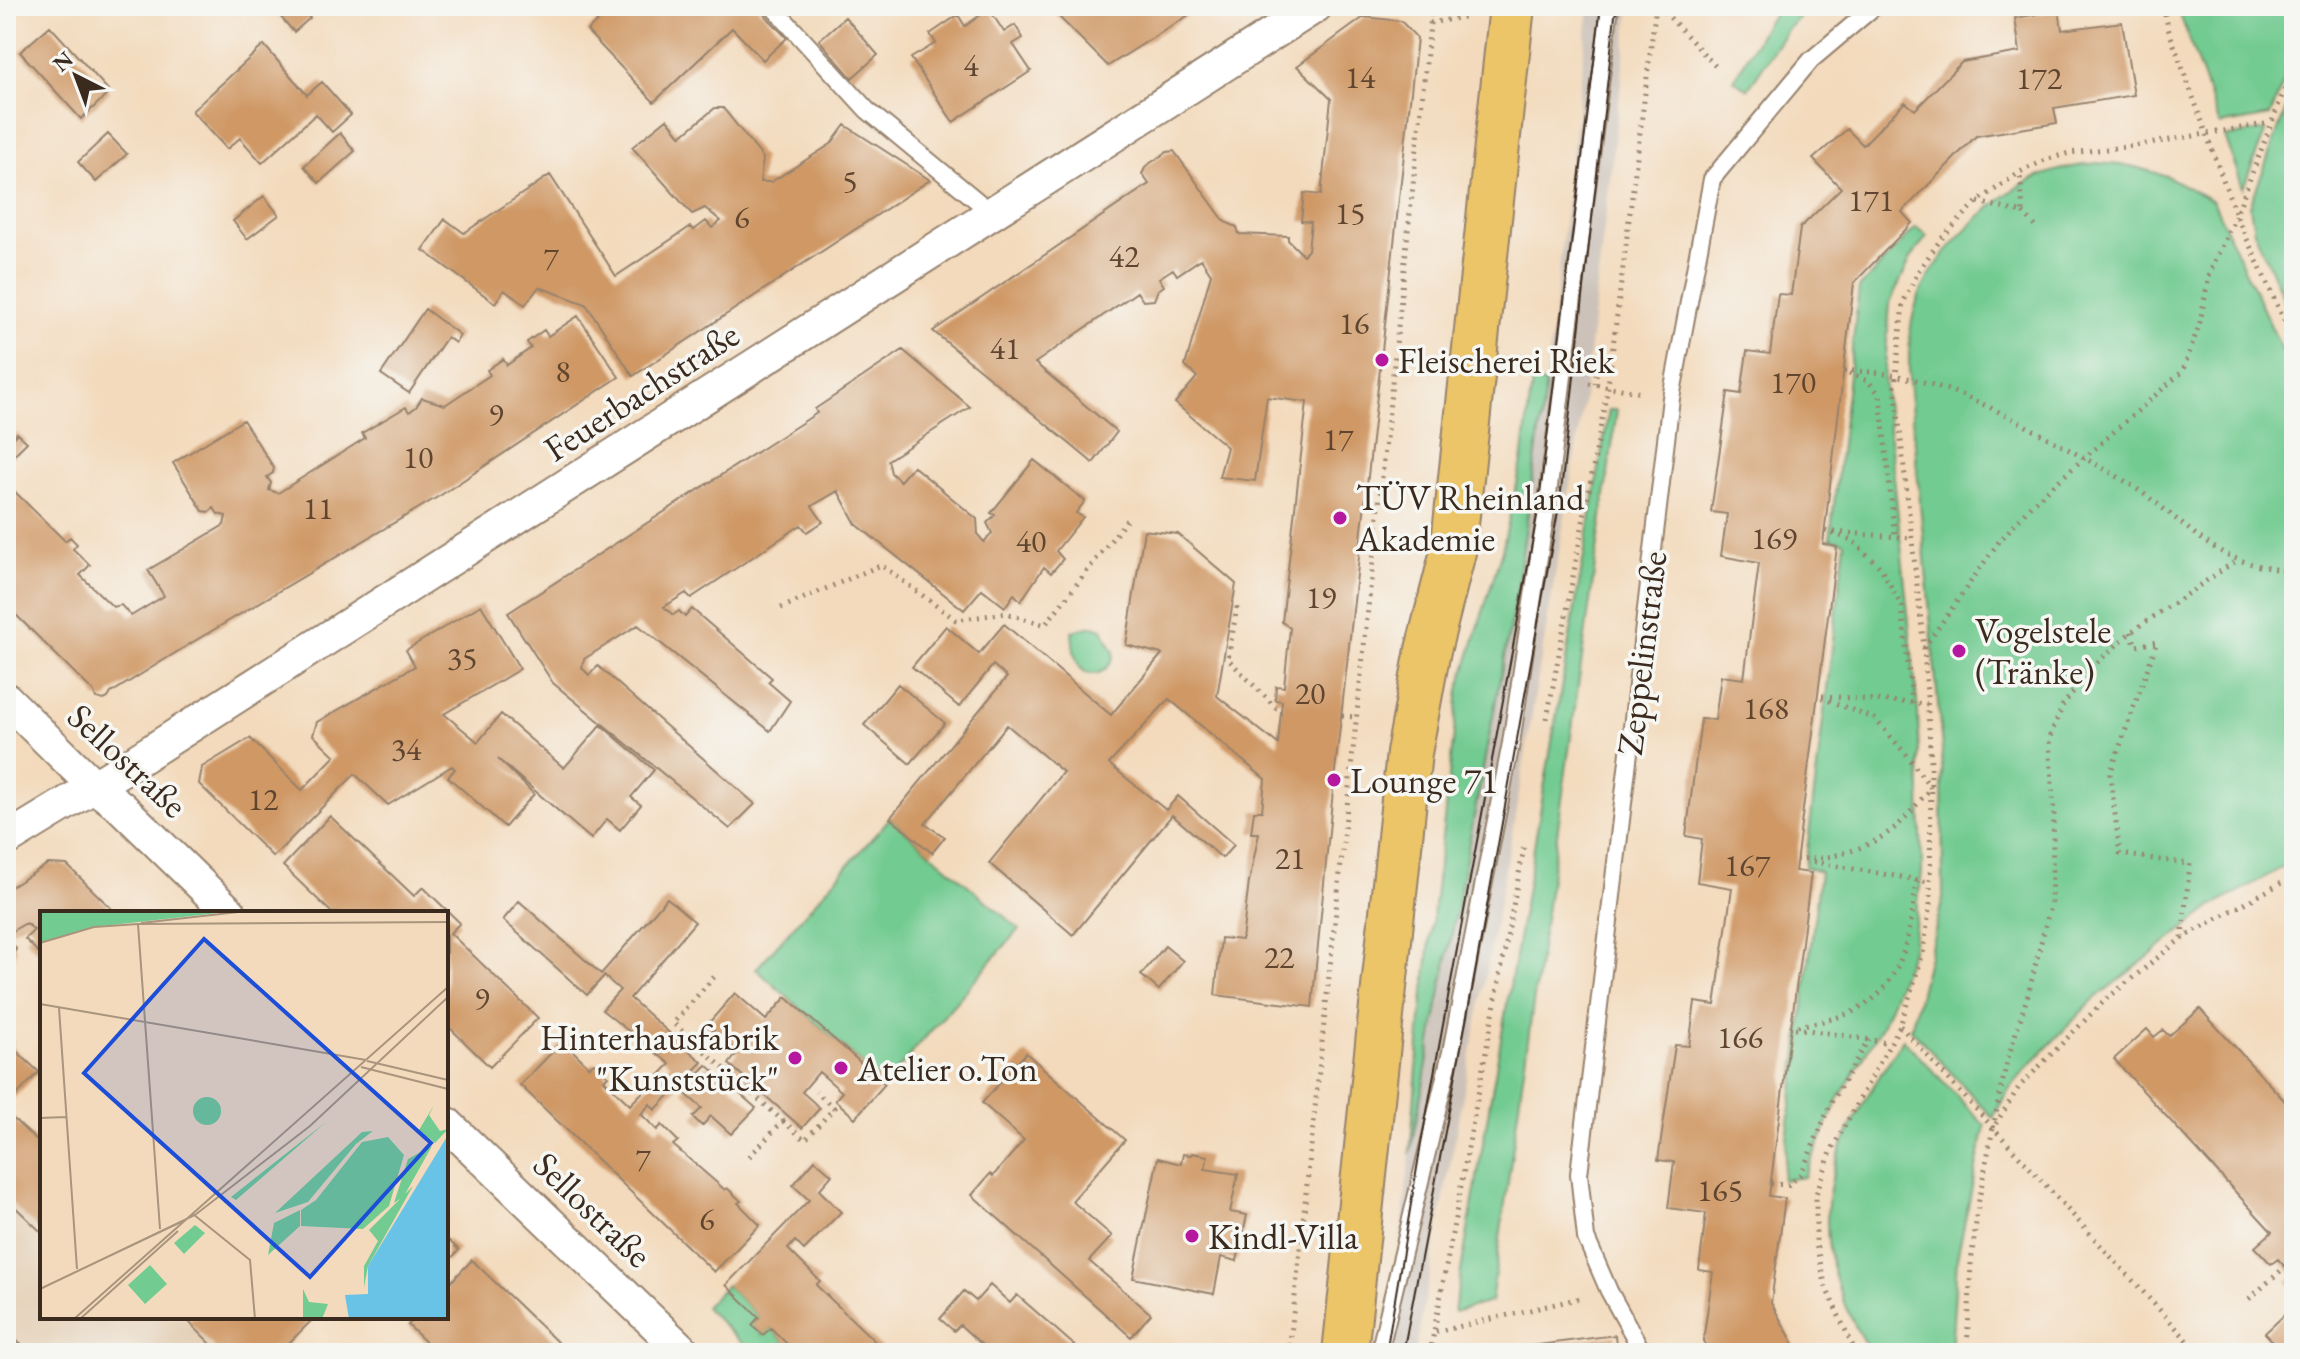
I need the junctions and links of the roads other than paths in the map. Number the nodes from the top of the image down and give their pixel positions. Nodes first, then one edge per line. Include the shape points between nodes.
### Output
1 (772, 6) edge
2 (1316, 6) edge
3 (1512, 6) edge
4 (1610, 6) edge
5 (1875, 6) edge
6 (993, 214) junction
7 (6, 699) edge
8 (95, 787) junction
9 (6, 840) edge
10 (228, 911) edge
11 (448, 1125) edge
12 (685, 1353) edge
13 (1345, 1353) edge
14 (1379, 1353) edge
15 (1643, 1353) edge

1 - 6 lane via 867,110
2 - 6 street, Feuerbachstraße
3 - 13 main road via 1453,552 1409,753
4 - 14 lane via 1511,743 1451,1052
5 - 15 lane, Zeppelinstraße via 1811,60 1712,179 1671,398 1579,1174 1586,1238
6 - 8 street, Feuerbachstraße
7 - 8 street, Sellostraße
8 - 9 street, Feuerbachstraße
8 - 10 street, Sellostraße
11 - 12 street, Sellostraße

